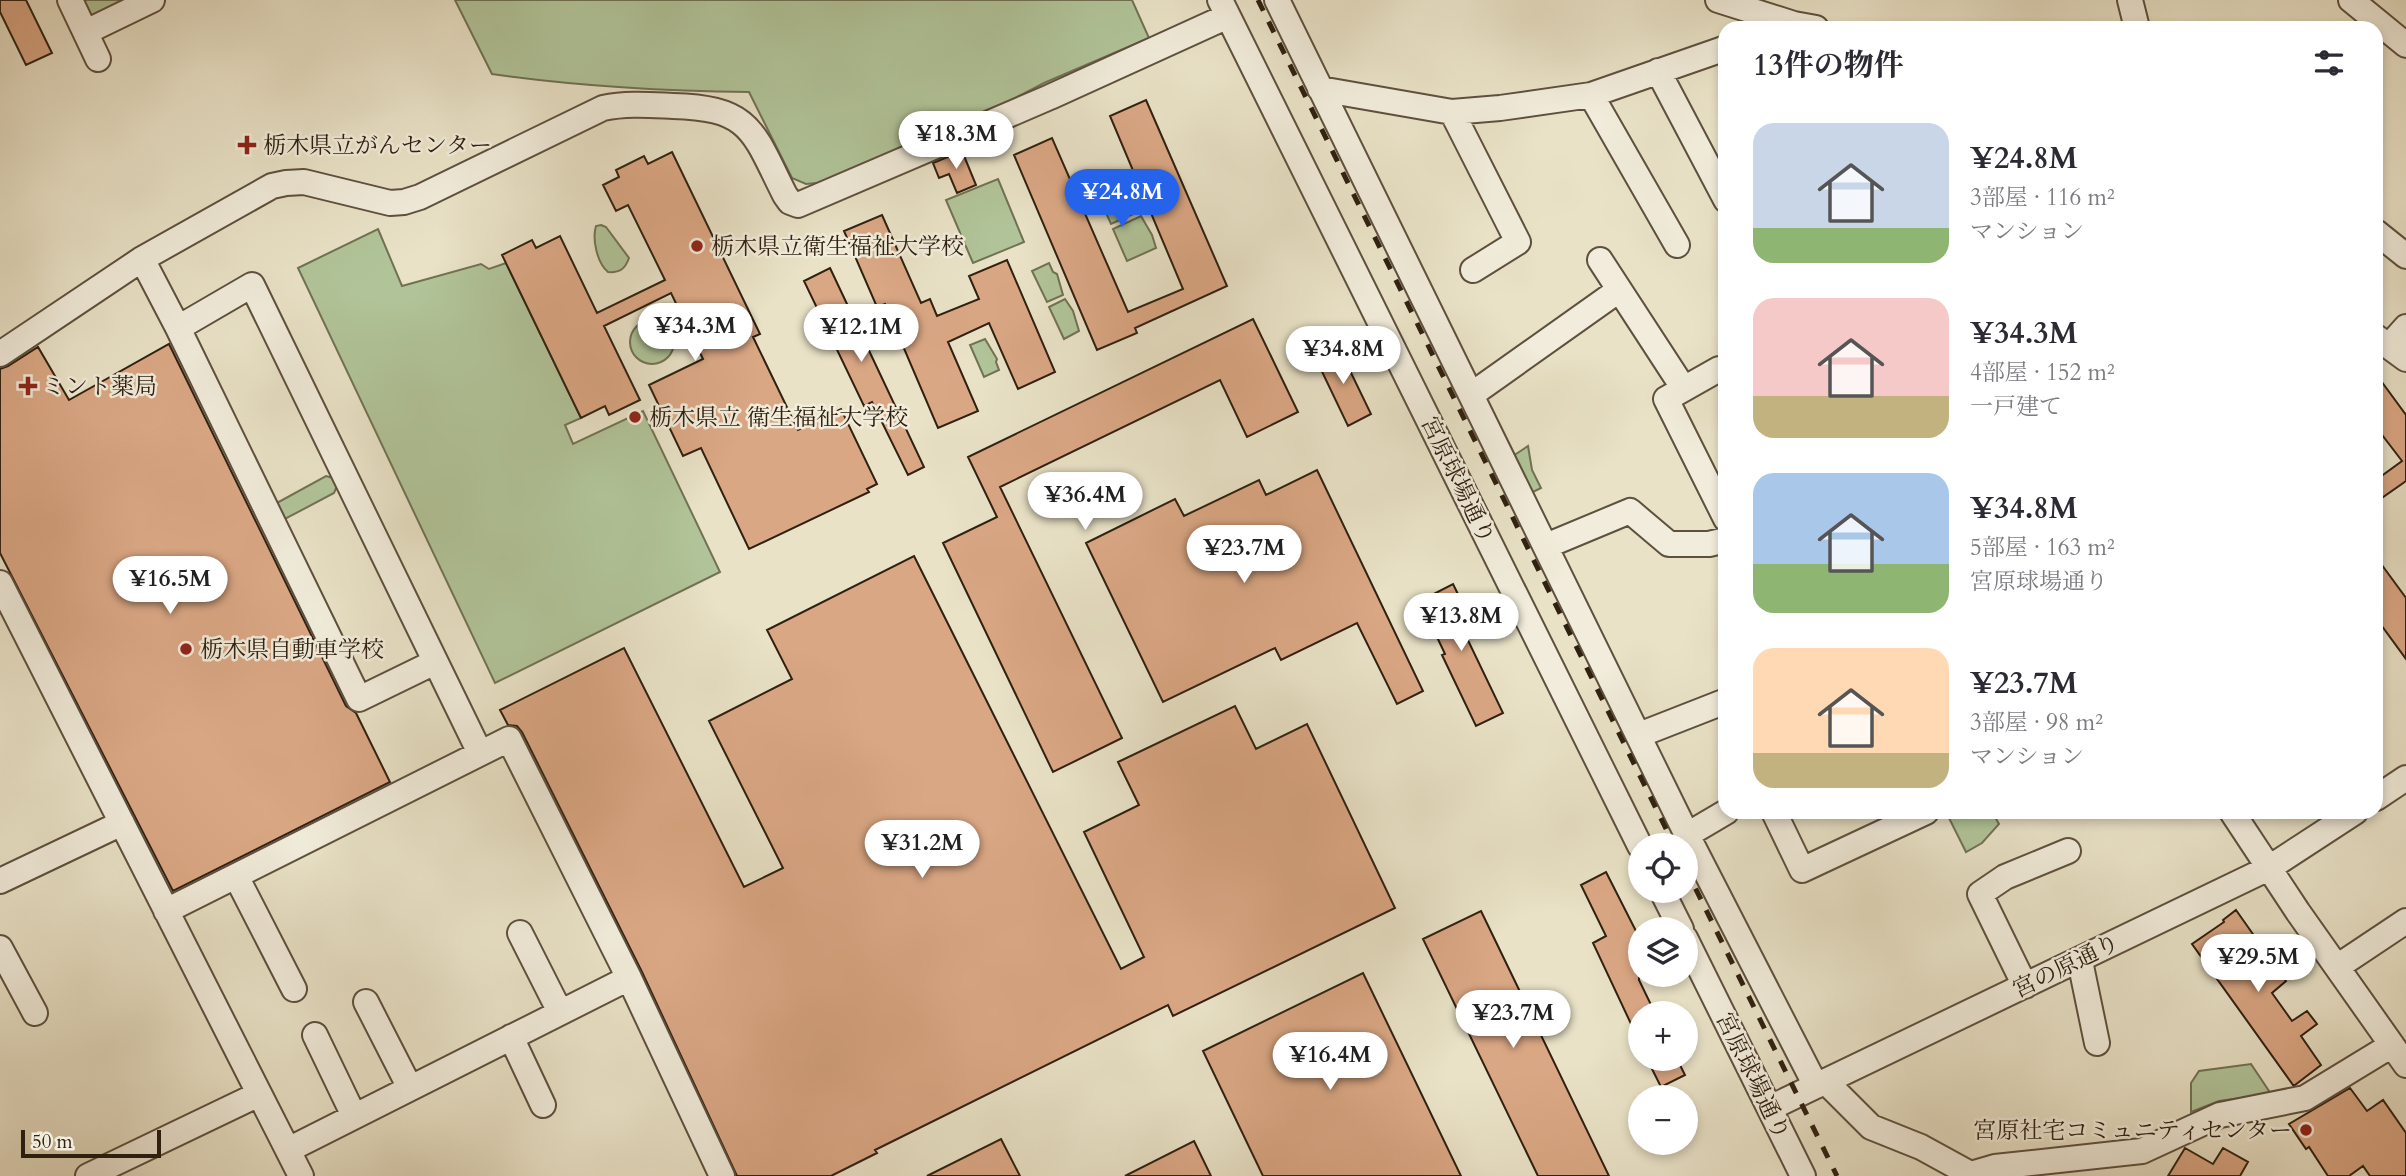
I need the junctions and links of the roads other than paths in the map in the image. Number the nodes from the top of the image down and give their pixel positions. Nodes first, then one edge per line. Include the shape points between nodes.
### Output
1 (70, 0) edge
2 (152, 0) edge
3 (1277, 0) edge
4 (2130, 0) edge
5 (2351, 0) edge
6 (1734, 2) edge
7 (1224, 8) edge
8 (1783, 21) edge
9 (2135, 21) edge
10 (2377, 21) edge
11 (2383, 26) edge
12 (86, 32) junction
13 (2406, 45) edge
14 (1718, 51) edge
15 (98, 58) dead end
16 (1658, 71) junction
17 (1320, 89) junction
18 (1591, 96) junction
19 (1452, 112) junction
20 (1718, 185) edge
21 (2383, 238) edge
22 (1677, 245) dead end
23 (2406, 256) edge
24 (142, 259) junction
25 (1601, 260) dead end
26 (1473, 270) dead end
27 (1619, 290) junction
28 (2406, 327) edge
29 (178, 328) junction
30 (2391, 347) edge
31 (0, 354) edge
32 (1718, 376) edge
33 (1684, 389) junction
34 (1471, 395) junction
35 (1718, 503) edge
36 (1718, 542) edge
37 (1546, 546) junction
38 (0, 583) edge
39 (435, 662) junction
40 (1718, 704) edge
41 (1639, 735) junction
42 (480, 753) junction
43 (2406, 778) edge
44 (2383, 793) edge
45 (1718, 817) edge
46 (1776, 819) edge
47 (1911, 819) edge
48 (2237, 819) edge
49 (2344, 819) edge
50 (122, 823) junction
51 (1634, 833) edge
52 (1687, 833) edge
53 (1691, 833) edge
54 (2068, 851) dead end
55 (1698, 854) edge
56 (2269, 868) junction
57 (236, 876) junction
58 (0, 881) edge
59 (166, 911) junction
60 (2406, 921) edge
61 (520, 933) dead end
62 (0, 948) edge
63 (2080, 961) junction
64 (1698, 964) edge
65 (2337, 967) junction
66 (629, 978) junction
67 (2025, 986) junction
68 (294, 989) dead end
69 (366, 1002) dead end
70 (560, 1012) junction
71 (35, 1013) dead end
72 (315, 1035) dead end
73 (510, 1037) junction
74 (2097, 1042) dead end
75 (2392, 1045) junction
76 (2406, 1065) edge
77 (1821, 1084) junction
78 (410, 1088) junction
79 (259, 1094) junction
80 (543, 1105) dead end
81 (1770, 1108) junction
82 (355, 1116) junction
83 (288, 1150) junction
84 (115, 1170) edge
85 (1973, 1175) edge
86 (88, 1176) edge
87 (301, 1176) edge
88 (722, 1176) edge
89 (1803, 1176) edge

1 - 12 street
2 - 12 street
3 - 17 street
4 - 9 street
5 - 10 street
6 - 8 street
7 - 24 street via 1050,97 798,205 785,195 753,134 731,115 708,107 624,105 594,112 404,202 388,203 304,182 272,186
7 - 51 street, 宮原球場通り
11 - 13 street
12 - 15 street
14 - 16 street
16 - 18 street
16 - 20 street
17 - 19 street
17 - 34 street
18 - 19 street
18 - 22 street
19 - 26 street via 1518,242
21 - 23 street
24 - 29 street
24 - 31 street
25 - 27 street
27 - 33 street
27 - 34 street
28 - 30 street
29 - 39 street via 359,699
29 - 39 street via 252,285
32 - 33 street
33 - 35 street via 1666,399
34 - 37 street
36 - 37 street via 1669,544 1630,511
37 - 41 street
38 - 50 street
39 - 42 street
40 - 41 street
41 - 52 street
42 - 57 street
42 - 66 street via 509,739
43 - 44 street
45 - 53 street
46 - 47 street via 1802,870
48 - 56 street
49 - 56 street, 宮の原通り
50 - 58 street
50 - 59 street
54 - 67 street via 2005,877 1980,894
55 - 77 street
56 - 63 street, 宮の原通り
56 - 65 street
57 - 59 street
57 - 68 street
59 - 79 street
60 - 65 street
61 - 70 street
62 - 71 street
63 - 67 street, 宮の原通り
63 - 74 street
64 - 81 street, 宮原球場通り
65 - 75 street
66 - 70 street
66 - 88 street
67 - 77 street, 宮の原通り
69 - 78 street
70 - 73 street
72 - 82 street
73 - 78 street
73 - 80 street
75 - 76 street
75 - 85 street via 2305,1098 2220,1115 2142,1151 1994,1167
77 - 81 street, 宮の原通り
77 - 85 street via 1871,1127 1921,1146
78 - 82 street
79 - 83 street
79 - 84 street
81 - 89 street, 宮原球場通り
82 - 83 street
83 - 87 street
84 - 86 street

